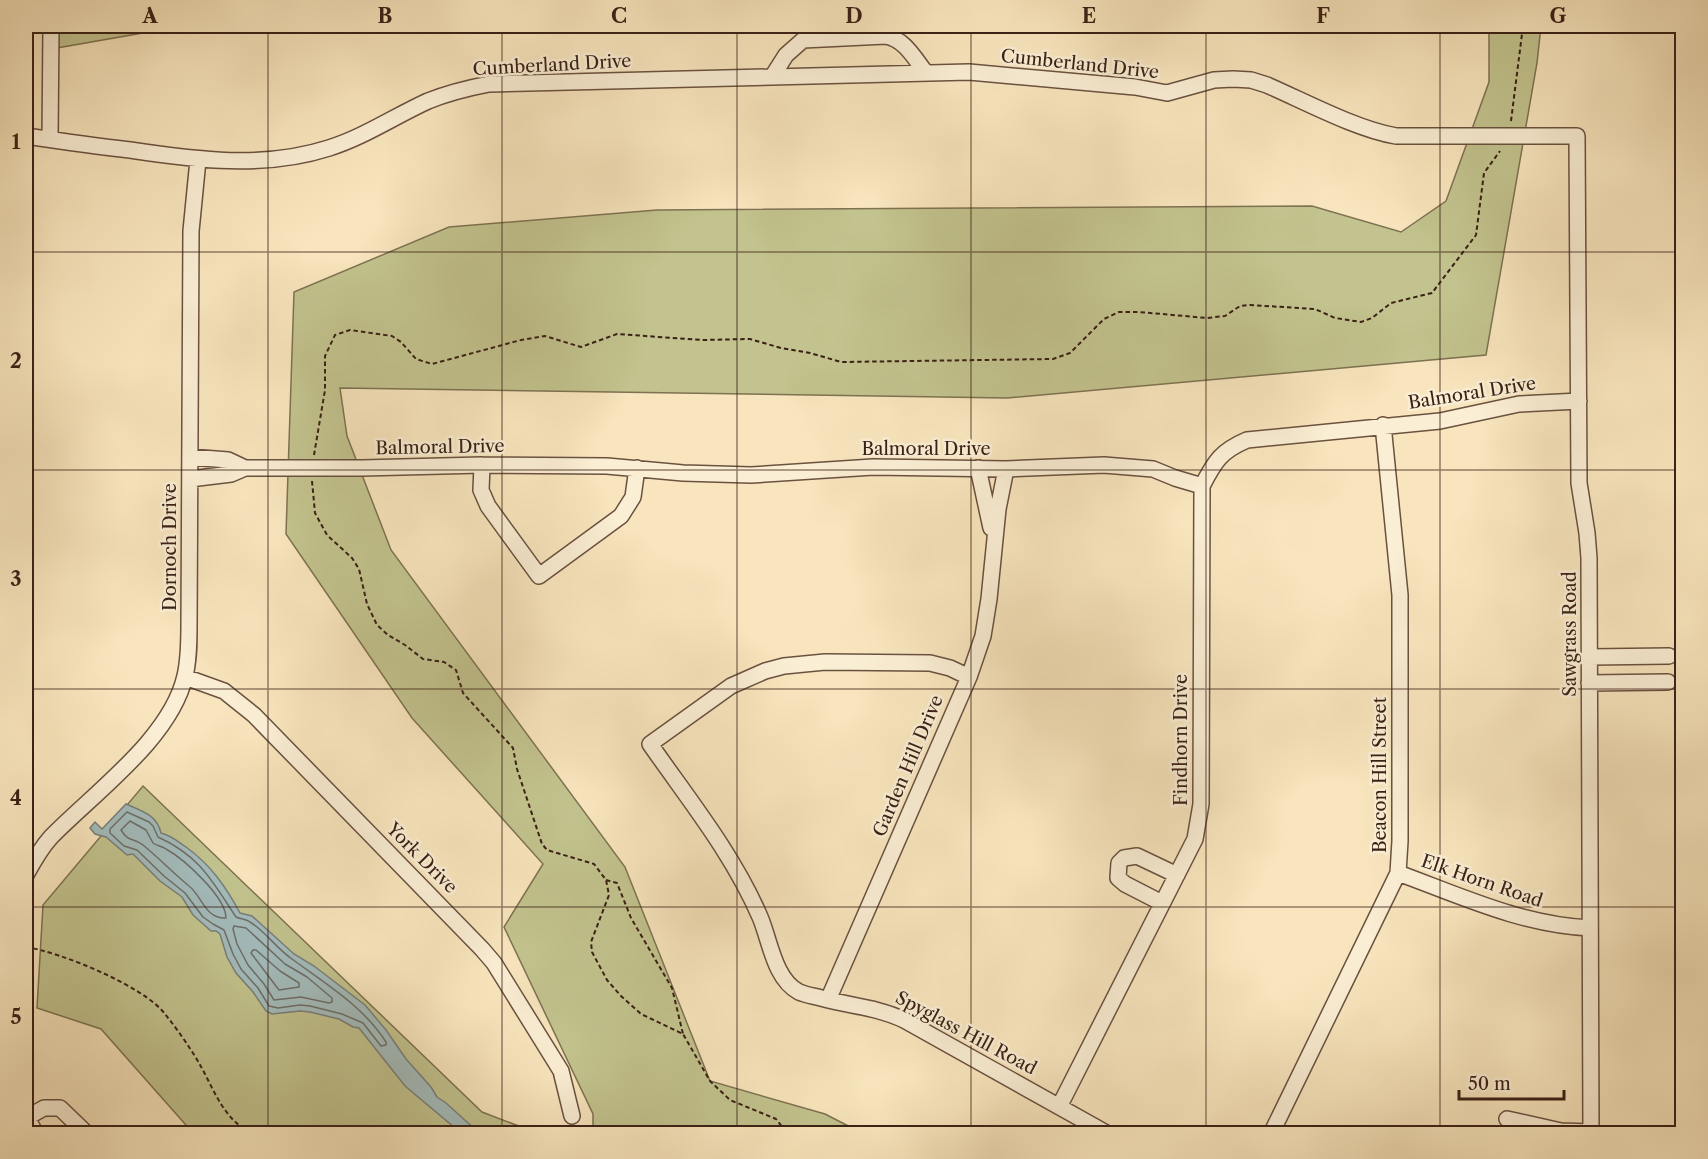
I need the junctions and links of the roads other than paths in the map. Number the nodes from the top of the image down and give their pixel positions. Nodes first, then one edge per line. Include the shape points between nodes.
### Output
1 (51, 26) edge
2 (926, 73) junction
3 (772, 77) junction
4 (26, 136) edge
5 (1577, 136) joint
6 (50, 139) junction
7 (198, 160) junction
8 (1580, 401) junction
9 (1383, 425) junction
10 (190, 457) junction
11 (482, 465) junction
12 (245, 468) junction
13 (637, 468) junction
14 (978, 468) junction
15 (1006, 469) junction
16 (190, 480) junction
17 (1202, 486) junction
18 (994, 540) junction
19 (1668, 656) tunnel mouth
20 (1590, 657) junction
21 (185, 677) junction
22 (969, 677) junction
23 (1668, 682) tunnel mouth
24 (1589, 683) junction
25 (1398, 873) junction
26 (26, 875) edge
27 (1177, 875) junction
28 (1162, 903) junction
29 (1590, 928) junction
30 (828, 1000) junction
31 (1060, 1105) junction
32 (573, 1116) dead end
33 (26, 1117) edge
34 (1507, 1119) dead end
35 (1591, 1133) edge
36 (36, 1134) edge
37 (87, 1134) edge
38 (1108, 1134) edge
39 (1271, 1134) edge

1 - 6 street
2 - 3 street, Cumberland Drive
2 - 3 street via 896,39 874,37 803,40 786,55
2 - 5 street, Cumberland Drive via 969,72 1167,93 1214,80 1251,80 1382,134
3 - 7 street, Cumberland Drive via 489,84 428,102 355,138 304,155
4 - 6 street, Cumberland Drive
5 - 8 street, Sawgrass Road
6 - 7 street, Cumberland Drive
7 - 10 street, Dornoch Drive via 191,231
8 - 9 street, Balmoral Drive via 1519,404 1440,421
8 - 20 street, Sawgrass Road via 1579,483 1589,558
9 - 17 street, Balmoral Drive via 1247,440 1225,451 1214,462
9 - 25 street, Beacon Hill Street via 1400,595
10 - 12 street, Balmoral Drive via 228,460
10 - 16 street, Dornoch Drive
11 - 12 street, Balmoral Drive
11 - 13 street, Balmoral Drive
11 - 13 street via 481,490 488,506 539,576 621,516 633,497
12 - 16 street, Balmoral Drive
13 - 14 street, Balmoral Drive via 751,475 873,467
14 - 15 street, Balmoral Drive
14 - 18 street, Garden Hill Drive
15 - 17 street, Balmoral Drive via 1130,466 1154,469
15 - 18 street, Garden Hill Drive
16 - 21 street, Dornoch Drive
17 - 27 street, Findhorn Drive via 1201,804 1195,839
18 - 22 street, Garden Hill Drive via 983,636
19 - 20 street
20 - 24 street, Sawgrass Road
21 - 26 street, Dornoch Drive via 160,728 50,838
21 - 32 street, York Drive via 224,691 254,715 482,949 561,1071
22 - 30 street, Garden Hill Drive
22 - 30 street, Spyglass Hill Road via 930,663 825,662 783,666 731,686 650,744 725,850 760,917 781,974 799,992
23 - 24 street
24 - 29 street, Sawgrass Road
25 - 29 street, Elk Horn Road via 1514,916
25 - 39 street, Beacon Hill Street
27 - 28 street, Findhorn Drive
27 - 28 street via 1137,856 1119,863 1118,878
28 - 31 street, Findhorn Drive
29 - 35 street, Sawgrass Road
30 - 31 street, Spyglass Hill Road via 889,1013
31 - 38 street, Spyglass Hill Road
33 - 36 street
33 - 37 street via 44,1108 60,1108
34 - 35 street

